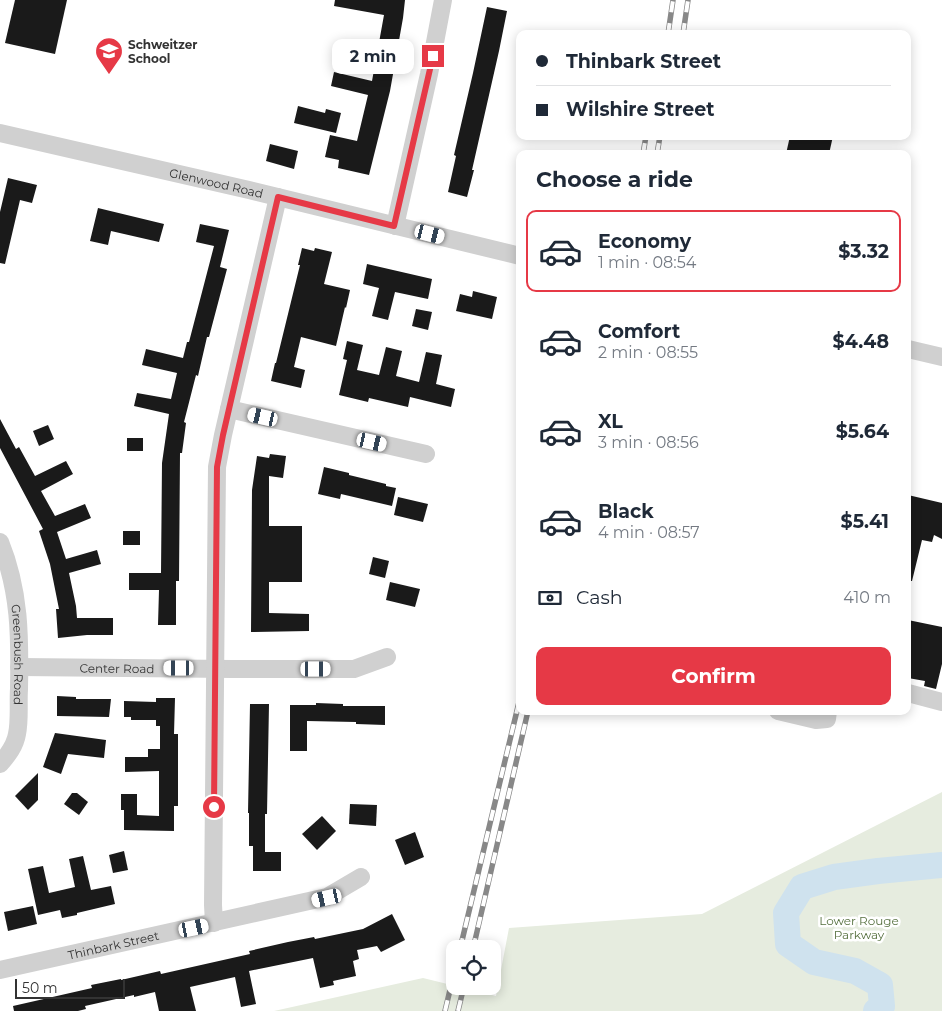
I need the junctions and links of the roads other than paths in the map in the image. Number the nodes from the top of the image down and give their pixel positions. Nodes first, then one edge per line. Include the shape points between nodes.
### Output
1 (443, 0) edge
2 (0, 133) edge
3 (278, 197) junction
4 (394, 226) junction
5 (516, 255) edge
6 (911, 350) edge
7 (942, 357) edge
8 (229, 409) junction
9 (426, 454) dead end
10 (0, 542) edge
11 (387, 658) dead end
12 (19, 667) junction
13 (215, 669) junction
14 (911, 694) edge
15 (942, 702) edge
16 (795, 715) edge
17 (827, 715) edge
18 (0, 764) edge
19 (361, 876) dead end
20 (214, 923) junction
21 (0, 970) edge

1 - 4 street
2 - 3 street, Glenwood Road
3 - 4 street, Glenwood Road
3 - 8 street
4 - 5 street, Glenwood Road
6 - 7 street
8 - 9 street
8 - 13 street via 217,467
10 - 12 street, Greenbush Road via 12,578 17,607
11 - 13 street, Center Road via 354,669
12 - 13 street, Center Road
12 - 18 street, Greenbush Road via 17,735
13 - 20 street
14 - 15 street
16 - 17 street via 816,720 827,718
19 - 20 street, Thinbark Street via 327,898
20 - 21 street, Thinbark Street

